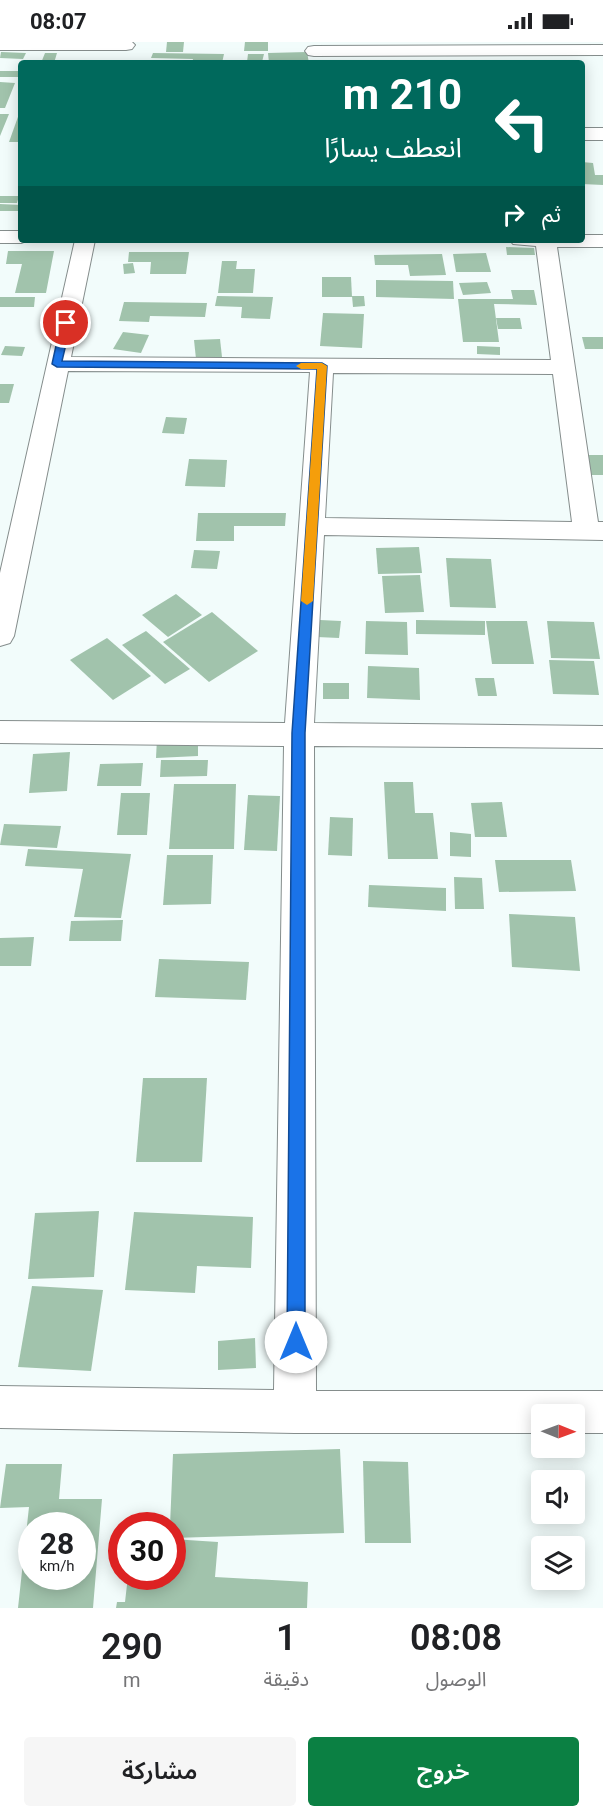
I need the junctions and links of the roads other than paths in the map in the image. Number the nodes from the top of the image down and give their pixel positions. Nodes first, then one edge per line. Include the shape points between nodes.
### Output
1 (127, 44) edge
2 (0, 45) edge
3 (603, 50) edge
4 (313, 52) edge
5 (124, 60) edge
6 (603, 134) edge
7 (585, 135) edge
8 (0, 237) edge
9 (18, 237) edge
10 (585, 241) edge
11 (603, 241) edge
12 (83, 243) edge
13 (546, 243) edge
14 (57, 364) junction
15 (322, 366) junction
16 (562, 367) junction
17 (312, 526) junction
18 (11, 530) edge
19 (595, 531) edge
20 (0, 636) edge
21 (0, 732) edge
22 (299, 733) junction
23 (603, 737) edge
24 (0, 1407) edge
25 (295, 1412) junction
26 (603, 1412) edge

1 - 2 street
1 - 5 street
3 - 4 street
6 - 7 street
8 - 9 street
10 - 11 street
12 - 14 street
13 - 16 street
14 - 15 street
14 - 18 street
15 - 16 street
15 - 17 street
16 - 19 street
17 - 19 street
17 - 22 street
18 - 20 street
21 - 22 street
22 - 23 street
22 - 25 street
24 - 25 street
25 - 26 street

